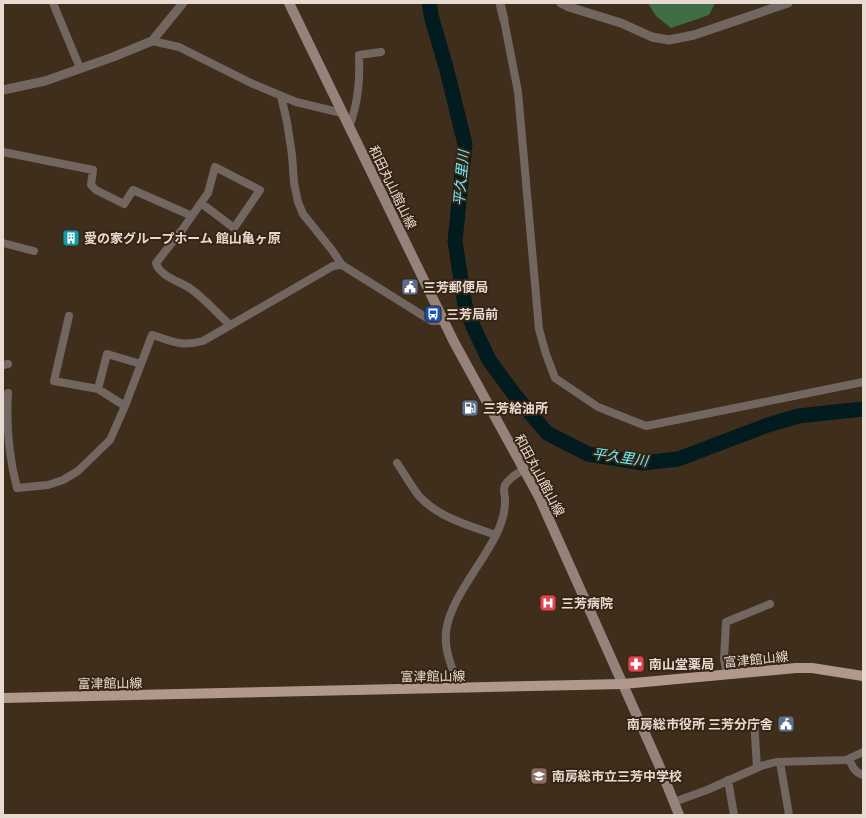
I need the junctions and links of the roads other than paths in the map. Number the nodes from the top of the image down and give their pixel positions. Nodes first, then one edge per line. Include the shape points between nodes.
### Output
1 (53, 3) edge
2 (183, 3) edge
3 (289, 3) edge
4 (500, 3) edge
5 (562, 3) edge
6 (788, 3) edge
7 (504, 20) joint
8 (152, 41) junction
9 (381, 52) dead end
10 (80, 68) junction
11 (3, 90) edge
12 (281, 96) junction
13 (342, 113) junction
14 (349, 128) junction
15 (3, 152) edge
16 (201, 203) junction
17 (192, 216) junction
18 (3, 242) edge
19 (34, 251) dead end
20 (342, 265) junction
21 (69, 316) dead end
22 (445, 321) junction
23 (230, 325) junction
24 (141, 364) junction
25 (863, 382) edge
26 (98, 390) junction
27 (8, 393) dead end
28 (125, 406) junction
29 (397, 462) dead end
30 (524, 469) junction
31 (496, 535) junction
32 (770, 604) dead end
33 (727, 675) junction
34 (863, 676) edge
35 (623, 684) junction
36 (460, 688) junction
37 (3, 698) edge
38 (754, 720) dead end
39 (863, 752) edge
40 (849, 759) junction
41 (780, 762) junction
42 (757, 768) junction
43 (863, 775) edge
44 (728, 780) junction
45 (674, 802) junction
46 (678, 815) edge
47 (734, 815) edge
48 (789, 815) edge

1 - 10 street
2 - 8 street
3 - 13 main road, 和田丸山館山線
4 - 7 street
5 - 6 street via 569,8 621,23 652,37 669,40 694,35
7 - 25 street via 518,92 539,330 555,378 598,407 646,426
8 - 10 street via 113,58
8 - 12 street via 179,47
9 - 14 street via 359,55 360,78 356,108
10 - 11 street via 45,81
12 - 13 street
12 - 20 street via 288,122 298,202 303,214
13 - 14 main road, 和田丸山館山線
14 - 22 main road, 和田丸山館山線
15 - 17 street via 93,170 91,184 96,190 124,204 133,190
16 - 16 street via 208,193 215,168 260,190 234,228
16 - 17 street
17 - 23 street via 156,263 158,268 190,288
18 - 19 street
20 - 22 street via 432,321
20 - 23 street via 333,266
21 - 26 street via 54,380
22 - 30 main road, 和田丸山館山線
23 - 24 street via 203,341 190,344 152,335
24 - 26 street via 107,354
24 - 28 street
26 - 28 street
27 - 28 street via 9,445 17,488 48,485 78,471 110,440
29 - 31 street via 420,496 440,513
30 - 31 street via 506,484 503,491 505,501
30 - 35 main road, 和田丸山館山線 via 557,535
31 - 36 street via 452,608 446,632 446,645
32 - 33 street via 726,622 724,659
33 - 34 main road, 富津館山線 via 812,668
33 - 35 main road, 富津館山線
35 - 36 main road, 富津館山線
35 - 45 main road, 和田丸山館山線
36 - 37 main road, 富津館山線
38 - 42 street
39 - 40 street
40 - 41 street
40 - 43 street via 858,774
41 - 42 street
41 - 48 street
42 - 44 street
44 - 45 street
44 - 47 street
45 - 46 main road, 和田丸山館山線

